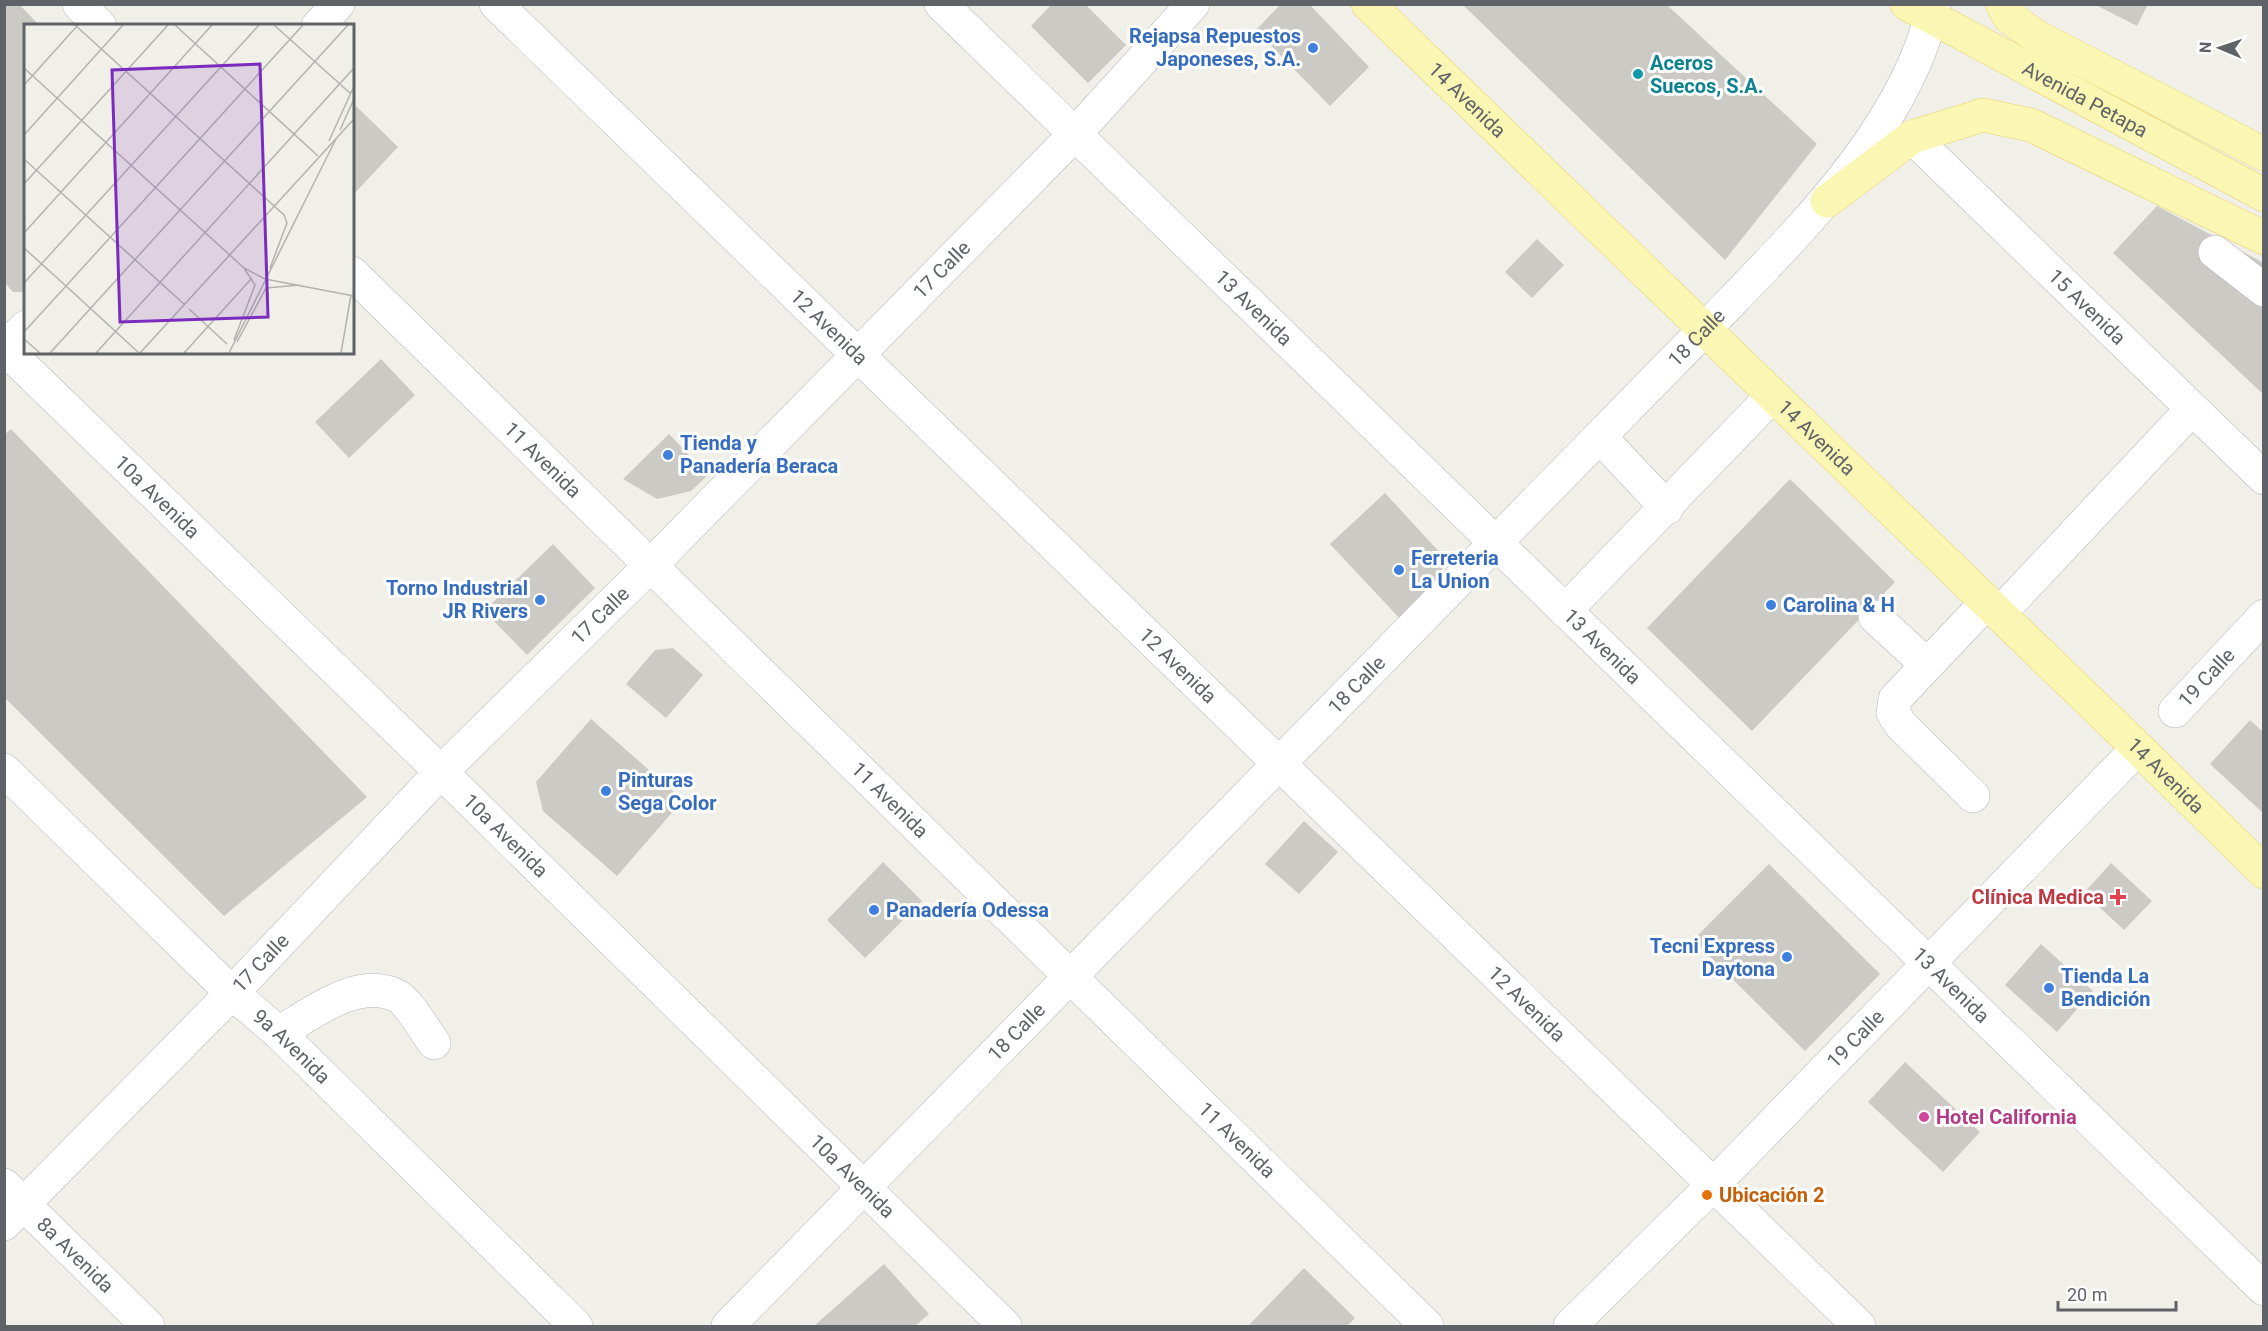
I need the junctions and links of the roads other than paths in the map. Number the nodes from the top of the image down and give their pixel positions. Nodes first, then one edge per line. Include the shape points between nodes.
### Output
1 (79, 4) edge
2 (338, 4) edge
3 (496, 4) edge
4 (941, 4) edge
5 (1193, 4) edge
6 (1368, 4) edge
7 (2001, 4) edge
8 (1924, 9) edge
9 (98, 24) edge
10 (320, 24) edge
11 (1075, 134) junction
12 (1912, 137) junction
13 (2264, 154) edge
14 (2264, 195) edge
15 (1827, 201) junction
16 (2264, 238) edge
17 (2215, 252) dead end
18 (354, 275) edge
19 (2264, 290) edge
20 (24, 329) edge
21 (1704, 330) junction
22 (4, 348) edge
23 (858, 355) junction
24 (1772, 396) junction
25 (2192, 409) junction
26 (1600, 437) junction
27 (2264, 478) edge
28 (1667, 508) junction
29 (1496, 544) junction
30 (651, 566) junction
31 (1993, 608) junction
32 (1565, 612) junction
33 (2264, 616) edge
34 (1875, 617) dead end
35 (1927, 665) junction
36 (2175, 711) dead end
37 (2139, 748) junction
38 (1279, 764) junction
39 (4, 770) edge
40 (441, 772) junction
41 (1973, 796) dead end
42 (2264, 872) edge
43 (1928, 964) junction
44 (1070, 977) junction
45 (232, 993) junction
46 (279, 1033) junction
47 (434, 1043) dead end
48 (1713, 1185) junction
49 (864, 1188) junction
50 (11, 1205) edge
51 (2264, 1289) edge
52 (148, 1326) edge
53 (576, 1326) edge
54 (728, 1326) edge
55 (1005, 1326) edge
56 (1427, 1326) edge
57 (1570, 1326) edge
58 (1859, 1326) edge

1 - 9 street
2 - 10 street
3 - 23 street, 12 Avenida
4 - 11 street, 13 Avenida
5 - 11 street, 17 Calle
6 - 21 main road, 14 Avenida
7 - 13 main road via 2009,17 2037,37
8 - 14 main road, Avenida Petapa
8 - 15 street, 18 Calle via 1915,61 1891,110
11 - 23 street, 17 Calle
11 - 29 street, 13 Avenida
12 - 15 main road
12 - 16 main road via 1983,115 2031,125
12 - 25 street, 15 Avenida
15 - 21 street, 18 Calle
17 - 19 street
18 - 30 street, 11 Avenida
20 - 22 street
21 - 24 main road, 14 Avenida
21 - 26 street, 18 Calle
22 - 40 street, 10a Avenida
23 - 30 street, 17 Calle
23 - 38 street, 12 Avenida
24 - 28 street
24 - 31 main road, 14 Avenida
25 - 27 street, 15 Avenida
25 - 31 street
26 - 28 street
26 - 29 street, 18 Calle
28 - 32 street
29 - 32 street, 13 Avenida
29 - 38 street, 18 Calle
30 - 40 street, 17 Calle
30 - 44 street, 11 Avenida
31 - 35 street
31 - 37 main road, 14 Avenida
32 - 43 street, 13 Avenida
33 - 36 street, 19 Calle
34 - 35 street
35 - 41 street via 1894,699 1893,713
37 - 42 main road, 14 Avenida
37 - 43 street, 19 Calle
38 - 44 street, 18 Calle
38 - 48 street, 12 Avenida
39 - 45 street, 9a Avenida
40 - 45 street, 17 Calle
40 - 49 street, 10a Avenida
43 - 48 street, 19 Calle
43 - 51 street, 13 Avenida
44 - 49 street, 18 Calle
44 - 56 street, 11 Avenida
45 - 46 street, 9a Avenida
45 - 50 street, 17 Calle
46 - 47 street via 331,1001 372,989 398,996
46 - 53 street, 9a Avenida
48 - 57 street, 19 Calle
48 - 58 street, 12 Avenida
49 - 54 street, 18 Calle
49 - 55 street, 10a Avenida
50 - 52 street, 8a Avenida

